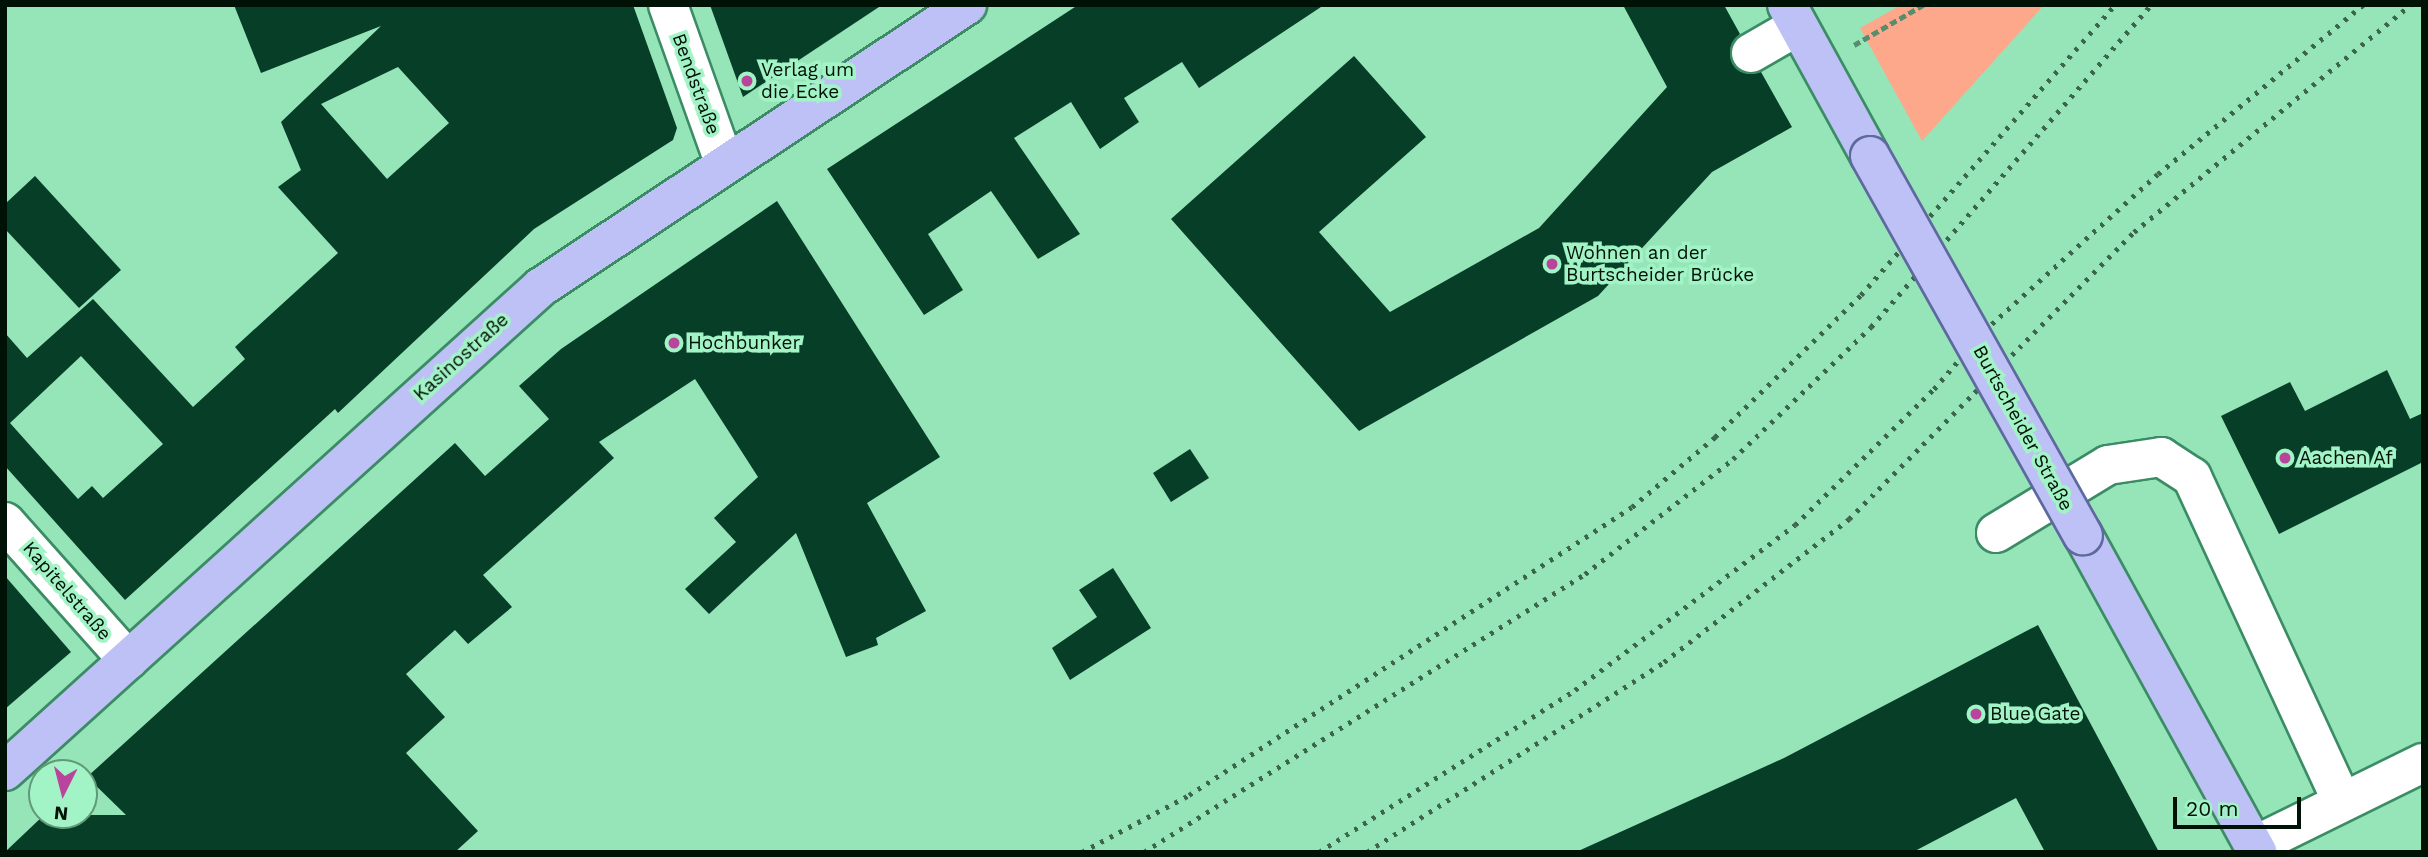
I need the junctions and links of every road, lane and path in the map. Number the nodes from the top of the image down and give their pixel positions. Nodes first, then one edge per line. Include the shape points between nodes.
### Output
1 (668, 5) edge
2 (967, 5) edge
3 (1923, 5) edge
4 (1792, 16) edge
5 (1751, 53) dead end
6 (1819, 64) junction
7 (724, 162) junction
8 (5, 522) edge
9 (1996, 533) dead end
10 (128, 660) junction
11 (2423, 763) edge
12 (5, 771) edge
13 (2342, 802) junction
14 (2255, 849) edge

1 - 7 street, Bendstraße
2 - 7 main road, Kasinostraße
3 - 6 path
4 - 5 street
4 - 6 main road, Burtscheider Straße
6 - 14 main road, Burtscheider Straße, bridge
7 - 10 main road, Kasinostraße via 541,286
8 - 10 street, Kapitelstraße
9 - 13 street via 2108,465 2161,457 2192,477
10 - 12 main road, Kasinostraße
11 - 13 street
13 - 14 street

